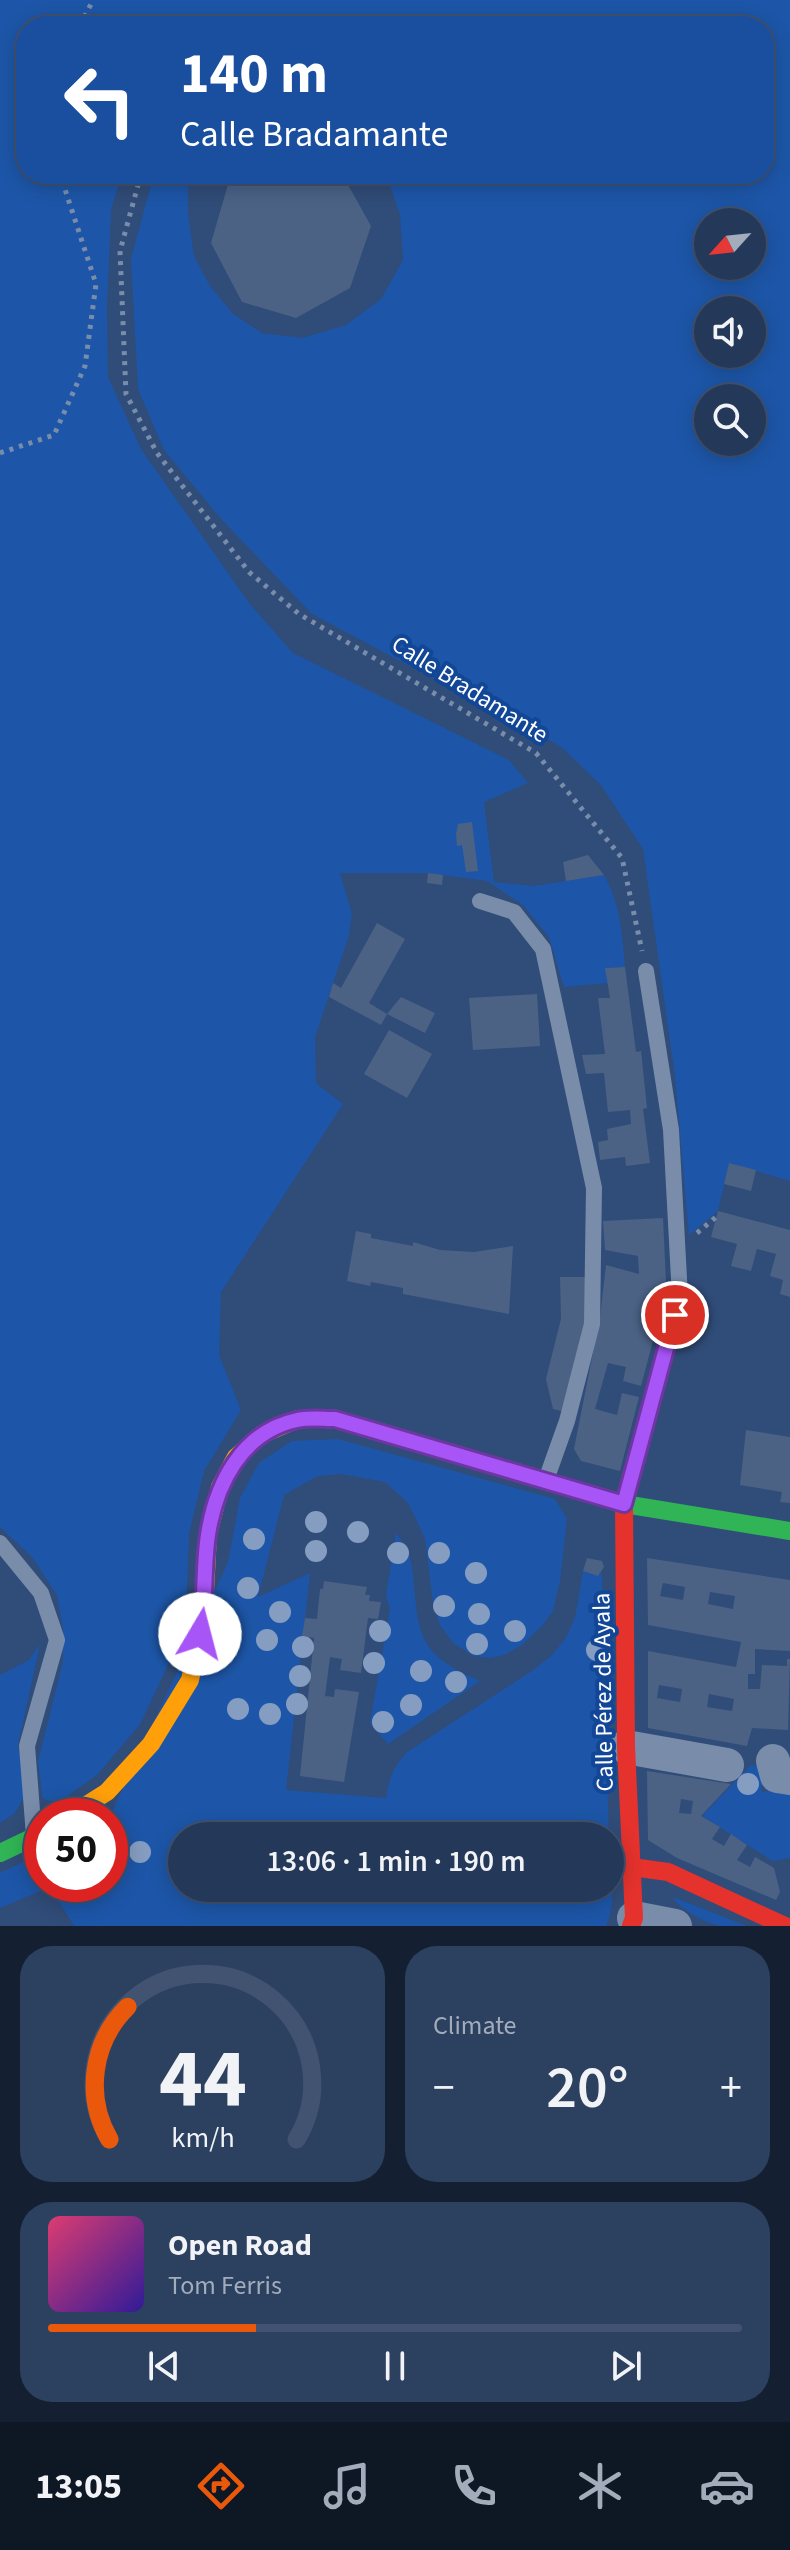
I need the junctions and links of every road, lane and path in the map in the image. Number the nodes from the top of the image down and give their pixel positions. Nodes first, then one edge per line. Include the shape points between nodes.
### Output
1 (63, 184) edge
2 (138, 184) edge
3 (0, 453) edge
4 (480, 901) dead end
5 (646, 971) joint
6 (716, 1217) dead end
7 (690, 1239) dead end
8 (546, 1481) junction
9 (624, 1504) junction
10 (790, 1531) edge
11 (0, 1543) edge
12 (626, 1747) junction
13 (727, 1765) dead end
14 (33, 1798) edge
15 (98, 1798) edge
16 (24, 1842) edge
17 (0, 1853) edge
18 (632, 1867) junction
19 (632, 1922) edge
20 (675, 1926) edge
21 (785, 1926) edge

1 - 3 path via 96,284 85,366 54,435
2 - 5 path, Calle Bradamante via 120,251 126,394 157,453 249,572 299,614 536,753 622,858
4 - 8 lane via 514,912 543,949 594,1188 592,1324
5 - 9 lane via 671,1130 680,1297
6 - 7 path
8 - 9 main road
8 - 15 main road via 335,1419 298,1419 263,1434 236,1457 220,1487 208,1535 204,1611 190,1680 151,1744
9 - 10 main road
9 - 12 main road, Calle Pérez de Ayala
11 - 14 lane via 41,1593 57,1640 27,1746
12 - 13 street
12 - 18 main road, Calle Pérez de Ayala
16 - 17 main road
18 - 19 main road, Calle Pérez de Ayala
18 - 21 main road via 668,1872
19 - 20 street

